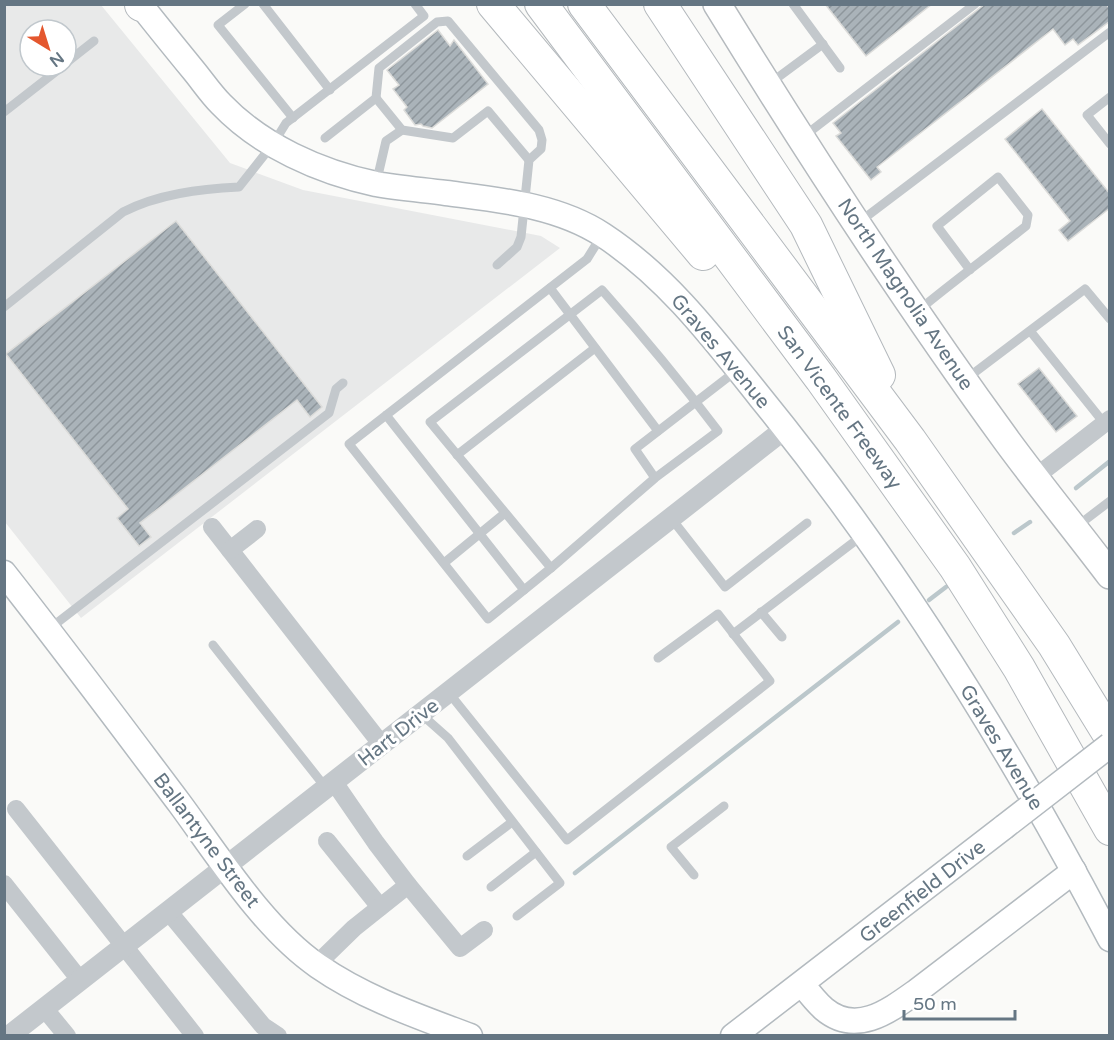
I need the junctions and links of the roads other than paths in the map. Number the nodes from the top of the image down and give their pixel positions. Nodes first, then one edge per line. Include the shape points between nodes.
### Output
1 (245, 4) edge
2 (263, 4) edge
3 (415, 4) edge
4 (493, 4) edge
5 (541, 4) edge
6 (584, 4) edge
7 (601, 4) edge
8 (660, 4) edge
9 (717, 4) edge
10 (793, 4) edge
11 (975, 4) edge
12 (141, 5) edge
13 (1110, 32) edge
14 (94, 41) dead end
15 (823, 44) junction
16 (78, 54) edge
17 (840, 68) dead end
18 (47, 78) edge
19 (767, 86) junction
20 (330, 90) junction
21 (1110, 97) edge
22 (376, 98) junction
23 (4, 112) edge
24 (293, 118) junction
25 (402, 130) junction
26 (325, 138) dead end
27 (802, 138) junction
28 (273, 144) junction
29 (1110, 144) edge
30 (529, 160) junction
31 (376, 184) junction
32 (732, 203) junction
33 (525, 205) junction
34 (858, 224) junction
35 (602, 235) junction
36 (497, 264) dead end
37 (970, 270) junction
38 (550, 288) junction
39 (4, 307) edge
40 (917, 311) junction
41 (570, 315) junction
42 (1110, 320) edge
43 (1031, 332) junction
44 (595, 348) junction
45 (738, 370) junction
46 (821, 379) junction
47 (964, 380) junction
48 (343, 383) dead end
49 (696, 402) junction
50 (386, 415) junction
51 (1107, 421) edge
52 (786, 428) junction
53 (658, 431) junction
54 (910, 440) junction
55 (457, 455) junction
56 (655, 478) junction
57 (1034, 478) junction
58 (1110, 501) edge
59 (505, 513) junction
60 (671, 518) junction
61 (807, 523) dead end
62 (212, 527) dead end
63 (1075, 528) junction
64 (257, 529) dead end
65 (480, 534) junction
66 (864, 534) junction
67 (230, 550) junction
68 (444, 564) junction
69 (551, 568) junction
70 (4, 573) edge
71 (1110, 574) edge
72 (524, 590) junction
73 (761, 612) junction
74 (48, 629) junction
75 (733, 634) junction
76 (782, 637) dead end
77 (213, 645) dead end
78 (658, 658) dead end
79 (449, 693) junction
80 (421, 714) junction
81 (1110, 736) edge
82 (382, 745) junction
83 (1110, 745) edge
84 (330, 785) junction
85 (724, 806) dead end
86 (16, 809) dead end
87 (512, 822) junction
88 (1110, 829) edge
89 (327, 841) dead end
90 (536, 852) junction
91 (467, 856) dead end
92 (225, 866) junction
93 (1074, 871) junction
94 (694, 875) dead end
95 (4, 884) edge
96 (408, 885) junction
97 (491, 887) dead end
98 (380, 907) junction
99 (168, 911) junction
100 (517, 916) dead end
101 (484, 930) dead end
102 (1110, 939) edge
103 (123, 946) junction
104 (316, 965) junction
105 (80, 980) junction
106 (802, 984) junction
107 (44, 1008) junction
108 (7, 1034) edge
109 (67, 1035) edge
110 (195, 1035) edge
111 (278, 1035) edge
112 (470, 1035) edge
113 (733, 1035) edge

1 - 24 lane via 218,25
2 - 20 lane
3 - 20 lane via 424,16
4 - 46 highway via 697,247
5 - 46 highway, San Vicente Freeway
6 - 32 highway
7 - 32 highway
8 - 54 highway via 806,225
9 - 19 main road, North Magnolia Avenue
10 - 15 lane
11 - 27 lane
12 - 28 main road, Graves Avenue via 220,104
13 - 34 lane
14 - 16 lane
15 - 17 lane
15 - 19 lane
18 - 23 lane
19 - 27 main road, North Magnolia Avenue
20 - 24 lane
21 - 29 lane via 1087,115
22 - 25 lane
22 - 26 lane
22 - 30 lane via 379,68 437,22 448,21 539,130 541,149
24 - 28 lane
25 - 30 lane via 453,138 488,111
25 - 31 lane via 386,141
27 - 34 main road, North Magnolia Avenue
28 - 31 main road, Graves Avenue via 323,168
28 - 39 lane via 239,187 173,195 123,212
30 - 33 lane
31 - 33 main road, Graves Avenue
32 - 54 highway, San Vicente Freeway
33 - 35 main road, Graves Avenue via 575,220
33 - 36 lane via 517,247
34 - 40 main road, North Magnolia Avenue
35 - 38 lane via 587,259
35 - 45 main road, Graves Avenue via 675,295
37 - 37 lane via 1026,225 1028,215 998,177 937,226
37 - 40 lane
38 - 41 lane
38 - 50 lane
40 - 47 main road, North Magnolia Avenue
41 - 44 lane
41 - 49 lane via 602,290
41 - 55 lane via 430,422
42 - 43 lane via 1085,289
43 - 47 lane
43 - 51 lane
44 - 53 lane
44 - 55 lane
45 - 49 lane
45 - 52 main road, Graves Avenue
46 - 88 highway, San Vicente Freeway via 955,567 1019,668
47 - 57 main road, North Magnolia Avenue
48 - 74 lane via 336,389 329,413
49 - 53 lane
49 - 56 lane via 718,431
50 - 65 lane
50 - 68 lane via 349,444
51 - 57 street
52 - 60 street, Hart Drive
52 - 66 main road, Graves Avenue
53 - 56 lane via 635,449
54 - 81 highway, San Vicente Freeway via 1054,645
55 - 59 lane
56 - 69 lane
57 - 63 main road, North Magnolia Avenue
58 - 63 lane
59 - 65 lane
59 - 69 lane
60 - 61 lane via 726,587
60 - 79 street, Hart Drive
62 - 67 street
63 - 71 main road, North Magnolia Avenue
64 - 67 street
65 - 68 lane
65 - 72 lane
66 - 73 lane
66 - 93 main road, Graves Avenue via 946,654
67 - 82 street
68 - 72 lane via 488,619
69 - 72 lane
70 - 74 main road, Ballantyne Street
73 - 75 lane
73 - 76 lane
74 - 92 main road, Ballantyne Street
75 - 78 lane via 718,614
75 - 79 lane via 770,681 567,840
77 - 84 lane
79 - 80 street, Hart Drive
80 - 82 street, Hart Drive
80 - 87 lane via 447,738
82 - 84 street, Hart Drive
83 - 106 main road, Greenfield Drive, bridge
84 - 92 street, Hart Drive
84 - 96 street
85 - 94 lane via 671,847
86 - 103 street
87 - 90 lane
87 - 91 lane
89 - 98 street
90 - 97 lane
90 - 100 lane via 560,883
92 - 99 street, Hart Drive
92 - 104 main road, Ballantyne Street via 288,941
93 - 102 main road, Graves Avenue
93 - 106 main road via 917,991 878,1016 863,1021 841,1020 822,1007
95 - 105 street
96 - 98 street
96 - 101 street via 460,948
98 - 104 street
99 - 103 street, Hart Drive
99 - 111 street via 263,1026
103 - 105 street, Hart Drive
103 - 110 street
104 - 112 main road, Ballantyne Street via 399,1010 432,1025
105 - 107 street, Hart Drive
106 - 113 main road, Greenfield Drive
107 - 108 street, Hart Drive
107 - 109 street

